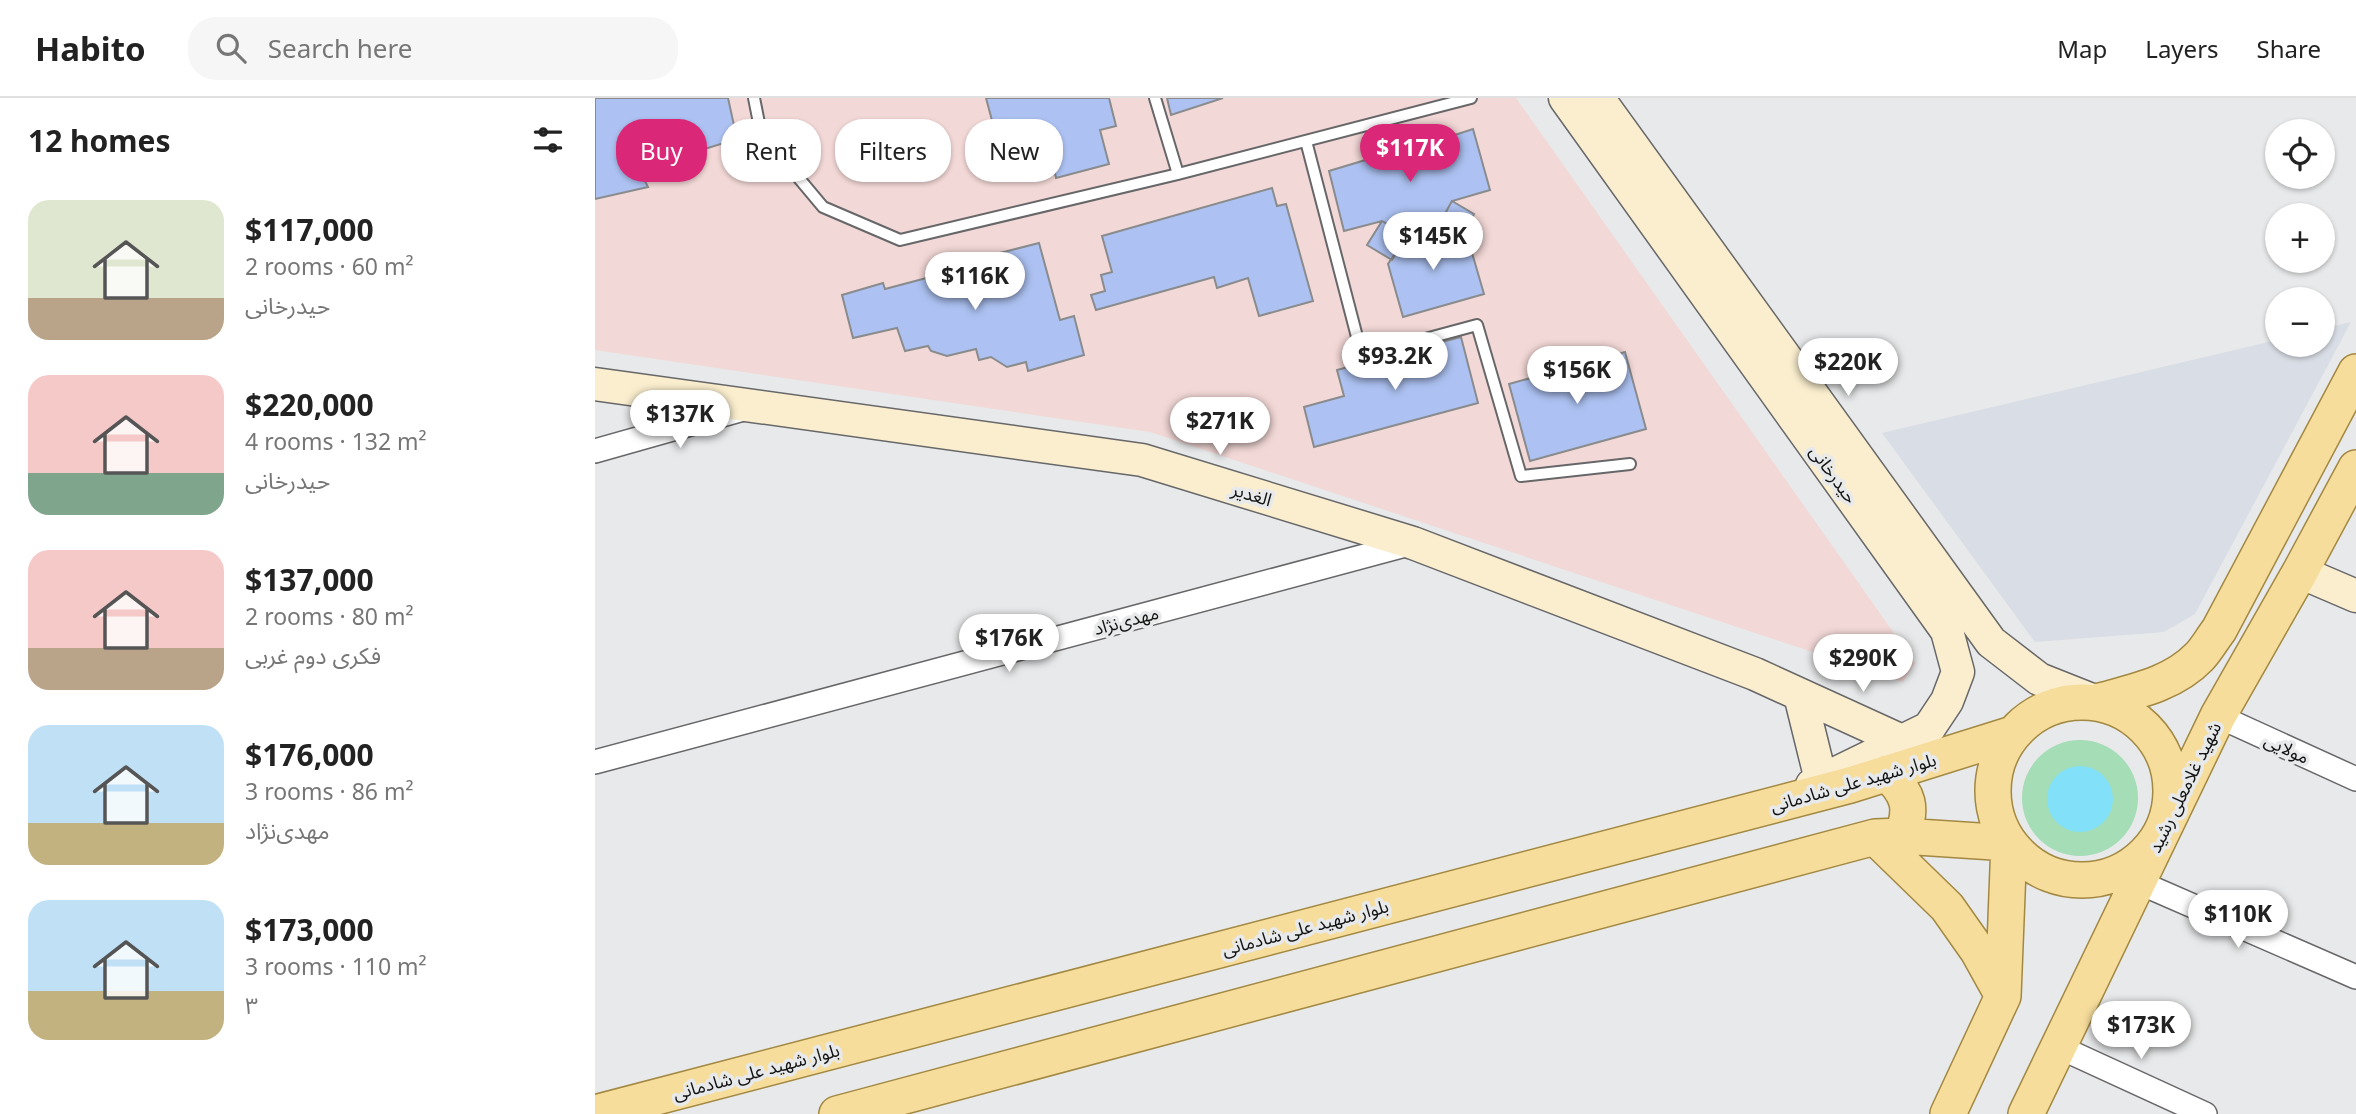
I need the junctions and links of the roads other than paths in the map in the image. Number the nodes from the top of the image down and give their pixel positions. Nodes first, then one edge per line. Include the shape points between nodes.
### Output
1 (754, 98) edge
2 (1155, 98) edge
3 (1471, 98) edge
4 (1565, 98) edge
5 (1598, 98) edge
6 (1306, 141) junction
7 (1178, 174) junction
8 (2356, 372) edge
9 (595, 384) edge
10 (754, 406) junction
11 (595, 450) edge
12 (1630, 464) dead end
13 (2353, 481) edge
14 (1413, 543) junction
15 (2300, 572) junction
16 (2356, 596) edge
17 (1800, 695) junction
18 (2097, 702) junction
19 (2218, 716) junction
20 (2013, 734) junction
21 (1904, 742) junction
22 (595, 762) edge
23 (1887, 773) junction
24 (2356, 779) edge
25 (1821, 780) junction
26 (1784, 802) junction
27 (2165, 827) junction
28 (1888, 837) junction
29 (2009, 844) junction
30 (2138, 882) junction
31 (2356, 977) edge
32 (2003, 996) junction
33 (2059, 1047) junction
34 (595, 1113) edge
35 (837, 1114) edge
36 (1948, 1114) edge
37 (2026, 1114) edge
38 (2205, 1114) edge

1 - 7 lane via 761,133 823,207 900,240
2 - 7 lane
3 - 6 lane
4 - 21 main road, حیدرخانی via 1947,632 1958,672 1947,701 1929,728
5 - 18 main road, حیدرخانی via 1991,642 2039,679
6 - 7 lane
6 - 12 lane via 1362,356 1477,325 1521,476
8 - 18 main road via 2219,630 2199,657 2176,676
9 - 10 main road, الغدیر
10 - 11 street
10 - 14 main road, الغدیر via 1142,460
13 - 15 main road, شهید غلامعلی رشید
14 - 17 main road, الغدیر
14 - 22 street, مهدی‌نژاد
15 - 16 main road
15 - 19 main road, شهید غلامعلی رشید
17 - 21 main road, الغدیر
17 - 25 main road
18 - 20 main road via 2066,702 2036,714
18 - 27 main road via 2123,710 2145,726 2162,748 2171,774 2172,801
19 - 24 street, مولایی
19 - 27 main road, شهید غلامعلی رشید
20 - 23 main road, بلوار شهید علی شادمانی
20 - 29 main road via 2000,754 1993,800
21 - 25 main road, حیدرخانی
23 - 26 main road, بلوار شهید علی شادمانی
23 - 28 main road via 1908,802 1908,819
25 - 26 main road, حیدرخانی
26 - 34 main road, بلوار شهید علی شادمانی
27 - 29 main road via 2136,864 2091,880 2045,873
27 - 30 main road, شهید غلامعلی رشید
28 - 29 main road
28 - 32 main road via 1947,907
28 - 35 main road
29 - 32 main road
30 - 31 street
30 - 33 main road, شهید غلامعلی رشید
32 - 36 main road
33 - 37 main road, شهید غلامعلی رشید
33 - 38 street

